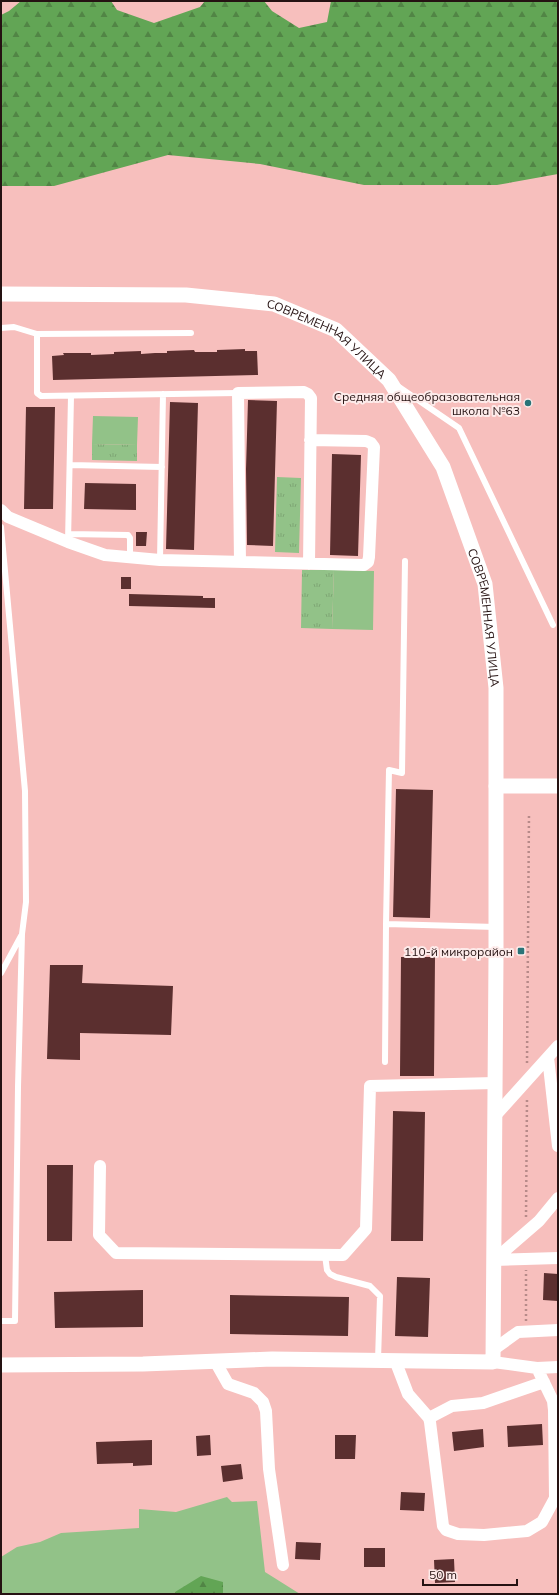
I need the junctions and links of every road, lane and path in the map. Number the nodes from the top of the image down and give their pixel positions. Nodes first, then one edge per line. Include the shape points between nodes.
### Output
1 (1, 294) edge
2 (1, 328) edge
3 (191, 333) dead end
4 (37, 334) junction
5 (390, 380) junction
6 (238, 393) junction
7 (163, 394) junction
8 (71, 396) junction
9 (310, 440) junction
10 (70, 465) junction
11 (162, 467) junction
12 (1, 510) edge
13 (1, 527) edge
14 (68, 538) junction
15 (130, 557) junction
16 (160, 560) junction
17 (405, 560) dead end
18 (240, 562) junction
19 (309, 564) junction
20 (553, 625) dead end
21 (496, 786) junction
22 (558, 786) edge
23 (386, 924) junction
24 (496, 926) junction
25 (22, 934) junction
26 (1, 973) edge
27 (558, 1046) edge
28 (548, 1057) junction
29 (385, 1062) dead end
30 (494, 1083) junction
31 (494, 1116) junction
32 (558, 1146) edge
33 (100, 1166) dead end
34 (558, 1198) edge
35 (325, 1255) junction
36 (558, 1258) edge
37 (494, 1260) junction
38 (1, 1321) edge
39 (558, 1330) edge
40 (493, 1356) junction
41 (378, 1360) junction
42 (395, 1360) junction
43 (215, 1361) junction
44 (1, 1365) edge
45 (558, 1367) edge
46 (537, 1368) junction
47 (544, 1382) junction
48 (555, 1402) edge
49 (428, 1418) junction
50 (283, 1565) dead end

1 - 5 street, СОВРЕМЕННАЯ УЛИЦА via 186,295 274,304 336,330
2 - 4 lane via 14,327
3 - 4 lane
4 - 8 lane via 38,395
5 - 20 lane via 459,428
5 - 21 street, СОВРЕМЕННАЯ УЛИЦА via 443,467 485,584 496,688
6 - 7 lane
6 - 9 street via 308,394
6 - 18 street
7 - 8 lane
7 - 11 lane
8 - 10 lane
9 - 19 street
9 - 19 street via 366,441 374,447 368,562 364,565
10 - 11 lane
10 - 14 lane
11 - 16 lane
12 - 14 street via 8,517
13 - 25 lane via 25,791 26,902
14 - 15 street via 105,555
14 - 15 lane via 128,535
15 - 16 street
16 - 18 street
17 - 23 lane via 402,773 389,770
18 - 19 street
21 - 22 street
21 - 24 street, СОВРЕМЕННАЯ УЛИЦА
23 - 24 lane
23 - 29 lane
24 - 30 street, СОВРЕМЕННАЯ УЛИЦА
25 - 26 lane
25 - 38 lane via 15,1321
27 - 28 street
28 - 31 street
28 - 32 street
30 - 31 street, СОВРЕМЕННАЯ УЛИЦА
30 - 35 street via 370,1086 366,1229 343,1255
31 - 37 street, СОВРЕМЕННАЯ УЛИЦА
33 - 35 street via 98,1235 116,1252
34 - 37 street via 539,1221
35 - 41 lane via 330,1274 370,1286 380,1296
36 - 37 street
37 - 40 street, СОВРЕМЕННАЯ УЛИЦА
39 - 40 street via 518,1332
40 - 42 street
40 - 46 street
41 - 42 street
41 - 43 street
42 - 49 street via 408,1394
43 - 44 street
43 - 50 street via 228,1384 254,1393 263,1402 266,1412 269,1469
45 - 46 street
46 - 47 street
47 - 48 street
47 - 49 street via 483,1403 452,1406
48 - 49 street via 556,1498 542,1522 527,1531 484,1535 458,1534 446,1530

